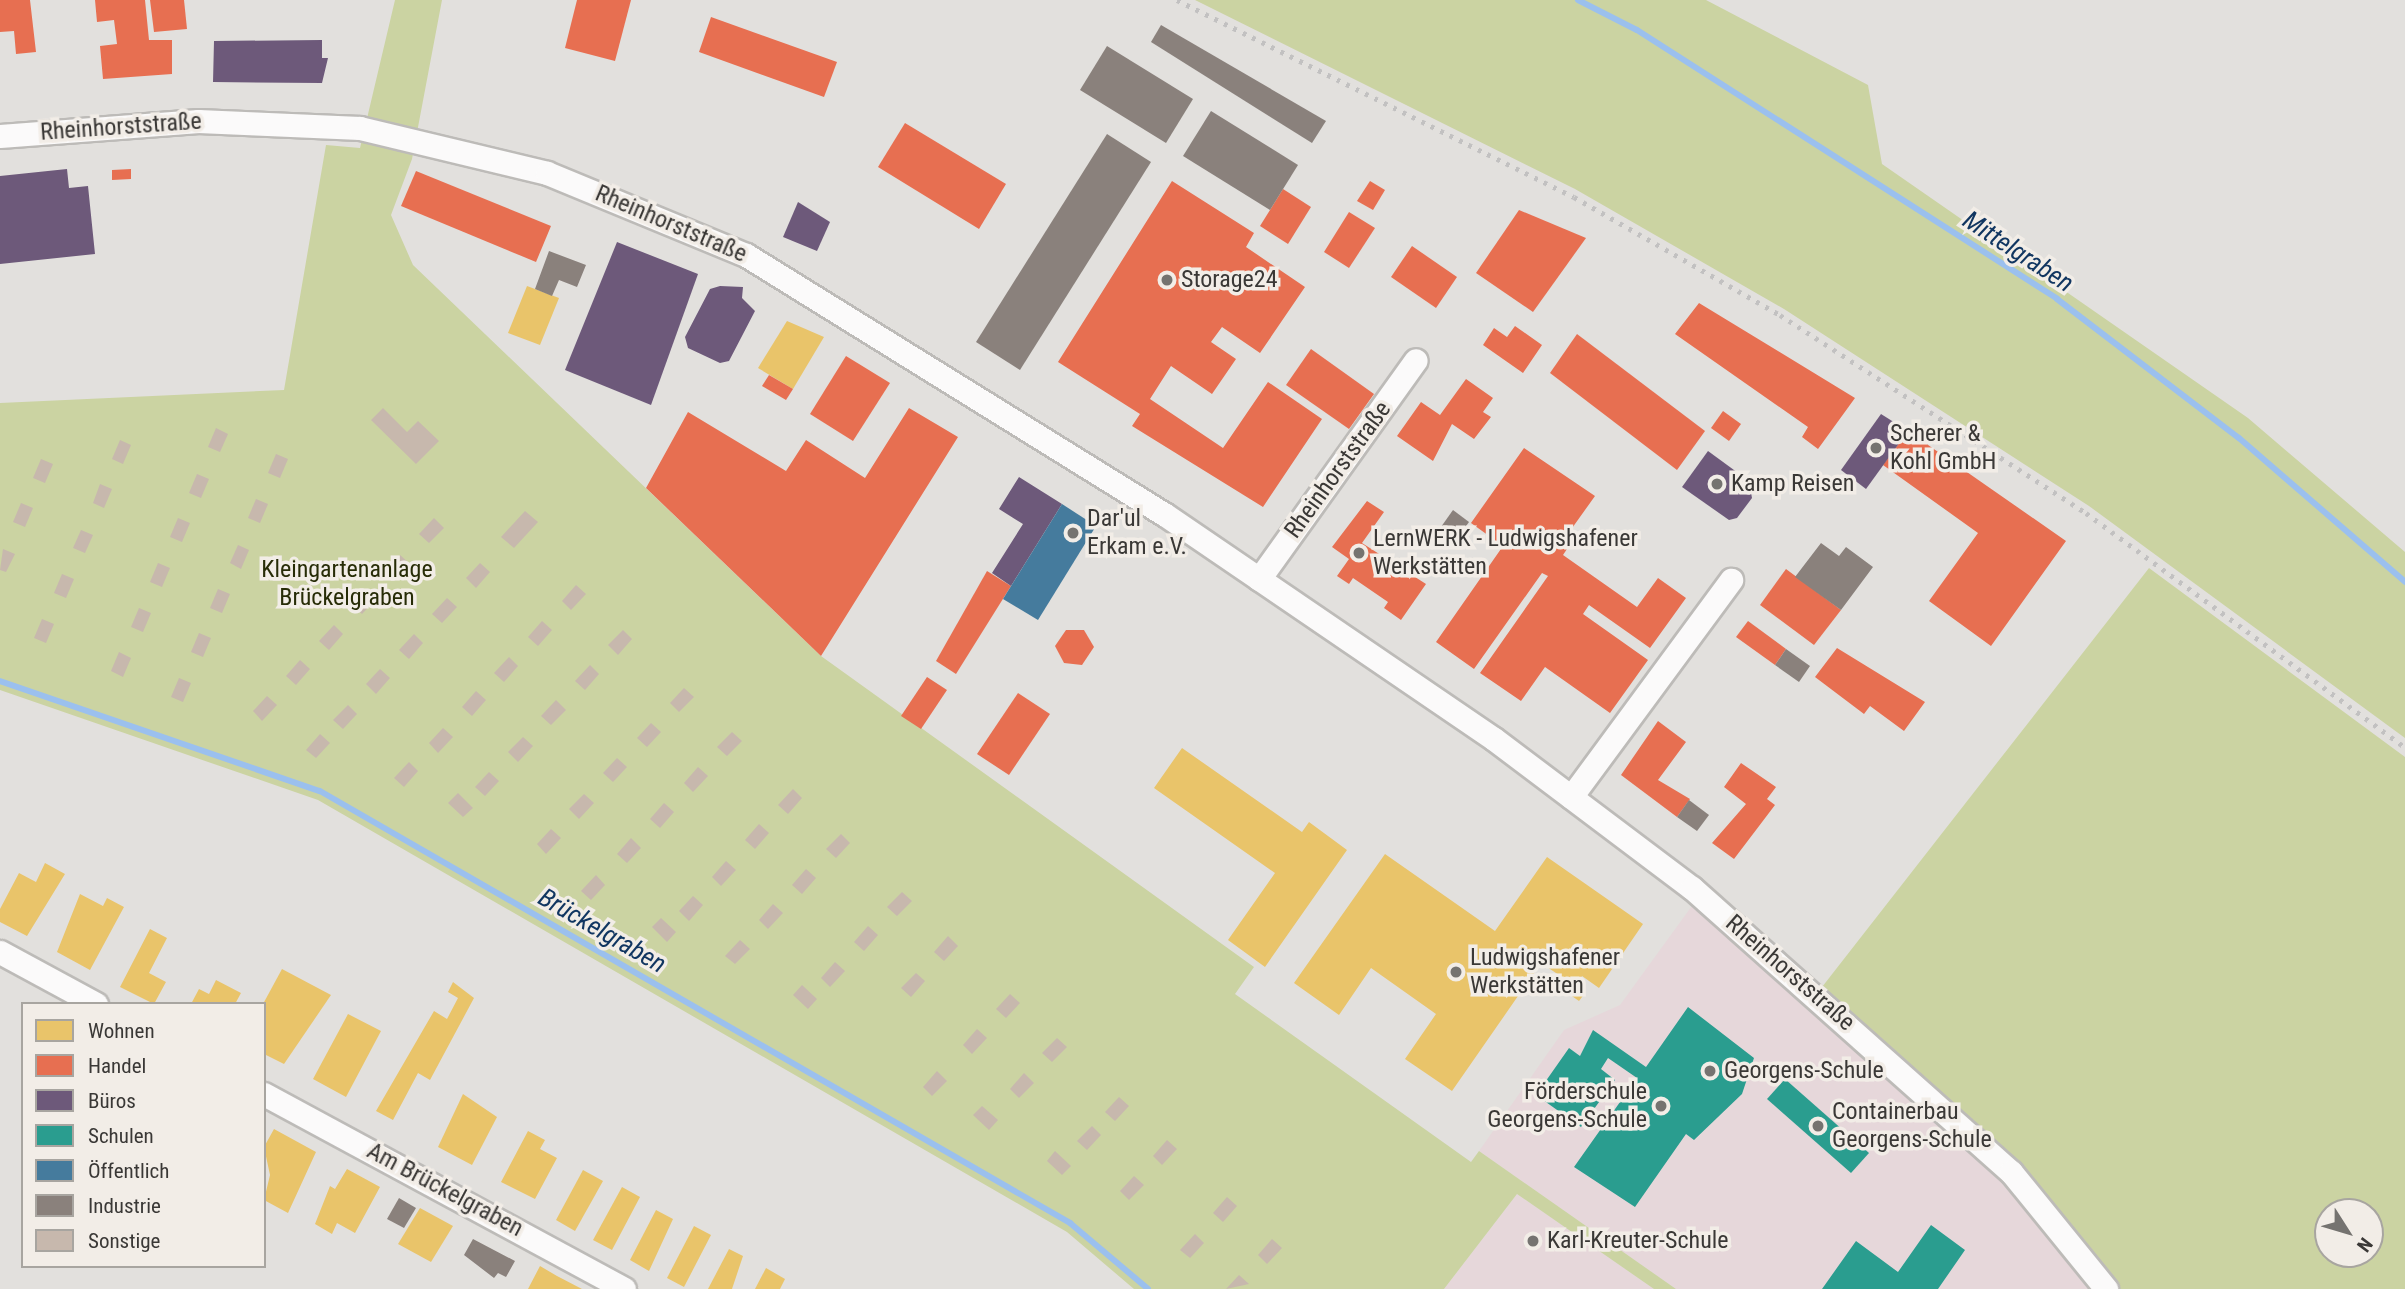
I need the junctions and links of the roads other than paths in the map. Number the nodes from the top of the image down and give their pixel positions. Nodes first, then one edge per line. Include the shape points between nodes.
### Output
1 (0, 136) edge
2 (1416, 360) dead end
3 (1259, 579) junction
4 (1731, 580) dead end
5 (1571, 797) junction
6 (0, 952) edge
7 (92, 1002) edge
8 (266, 1095) edge
9 (624, 1289) edge
10 (2106, 1289) edge

1 - 3 street, Rheinhorststraße via 198,121 331,125 425,140 547,173 746,255 1164,514
2 - 3 street, Rheinhorststraße
3 - 5 street, Rheinhorststraße
4 - 5 street
5 - 10 street, Rheinhorststraße via 1721,912 1940,1105 2011,1172
6 - 7 street
8 - 9 street, Am Brückelgraben

